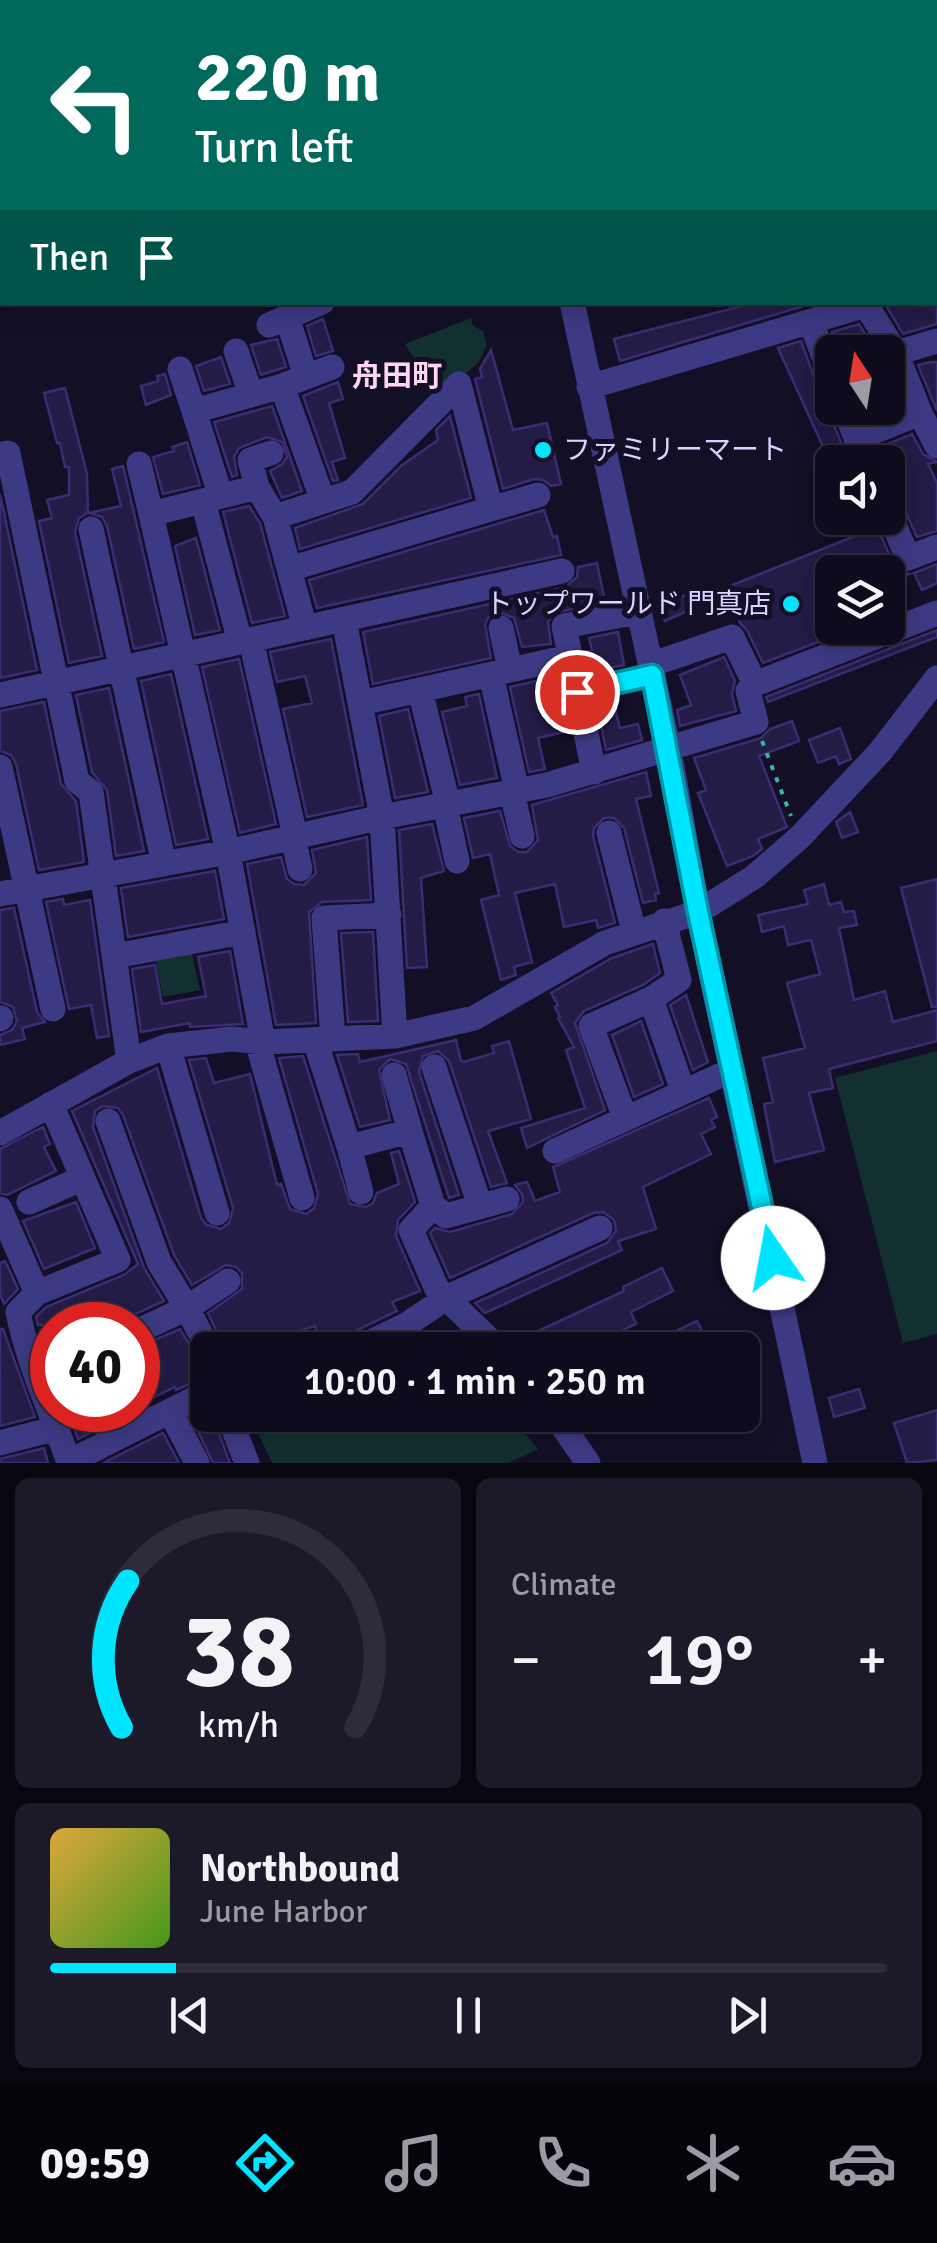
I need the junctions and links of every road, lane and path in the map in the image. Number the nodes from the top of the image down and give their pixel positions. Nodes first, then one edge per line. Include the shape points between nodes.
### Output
1 (573, 305) edge
2 (862, 305) edge
3 (866, 305) edge
4 (299, 311) edge
5 (810, 322) junction
6 (815, 335) edge
7 (885, 335) edge
8 (937, 342) edge
9 (236, 351) dead end
10 (905, 351) edge
11 (332, 367) dead end
12 (180, 369) dead end
13 (905, 373) edge
14 (294, 382) junction
15 (588, 388) junction
16 (251, 395) junction
17 (194, 411) junction
18 (931, 432) edge
19 (883, 445) edge
20 (271, 453) dead end
21 (0, 454) edge
22 (138, 464) dead end
23 (257, 487) junction
24 (538, 496) dead end
25 (211, 497) junction
26 (323, 501) junction
27 (491, 509) junction
28 (151, 514) junction
29 (275, 517) junction
30 (91, 529) dead end
31 (898, 535) edge
32 (937, 547) edge
33 (289, 569) junction
34 (562, 572) dead end
35 (638, 612) junction
36 (937, 613) edge
37 (344, 620) junction
38 (305, 628) junction
39 (501, 628) dead end
40 (245, 641) junction
41 (183, 655) junction
42 (569, 658) junction
43 (123, 668) junction
44 (651, 670) junction
45 (500, 672) junction
46 (937, 678) edge
47 (56, 683) junction
48 (755, 684) junction
49 (420, 690) junction
50 (577, 692) junction
51 (0, 695) edge
52 (361, 703) junction
53 (756, 722) junction
54 (668, 750) junction
55 (0, 767) edge
56 (594, 772) junction
57 (515, 792) junction
58 (3, 796) edge
59 (446, 804) junction
60 (382, 817) junction
61 (608, 834) dead end
62 (294, 836) junction
63 (522, 836) dead end
64 (800, 837) junction
65 (228, 852) junction
66 (457, 861) dead end
67 (164, 864) junction
68 (300, 869) dead end
69 (104, 874) junction
70 (26, 890) junction
71 (0, 894) edge
72 (698, 912) junction
73 (390, 916) junction
74 (664, 921) junction
75 (243, 932) junction
76 (634, 932) junction
77 (115, 956) junction
78 (652, 999) junction
79 (53, 1009) dead end
80 (395, 1036) junction
81 (324, 1039) junction
82 (260, 1042) junction
83 (168, 1046) junction
84 (129, 1061) junction
85 (434, 1067) dead end
86 (732, 1070) junction
87 (394, 1075) dead end
88 (683, 1091) junction
89 (51, 1104) junction
90 (625, 1118) junction
91 (108, 1121) dead end
92 (410, 1131) junction
93 (0, 1133) edge
94 (349, 1147) junction
95 (555, 1151) dead end
96 (83, 1178) junction
97 (361, 1192) dead end
98 (302, 1198) dead end
99 (507, 1198) dead end
100 (29, 1202) dead end
101 (433, 1206) junction
102 (480, 1206) junction
103 (0, 1210) edge
104 (217, 1214) dead end
105 (600, 1228) dead end
106 (228, 1281) dead end
107 (36, 1293) junction
108 (446, 1298) junction
109 (187, 1308) junction
110 (160, 1321) edge
111 (200, 1332) edge
112 (391, 1332) edge
113 (481, 1332) edge
114 (26, 1352) junction
115 (30, 1356) edge
116 (0, 1359) edge
117 (190, 1401) edge
118 (170, 1410) junction
119 (41, 1432) edge
120 (58, 1432) edge
121 (235, 1432) edge
122 (567, 1432) edge
123 (0, 1443) edge
124 (69, 1462) edge
125 (197, 1463) edge
126 (247, 1463) edge
127 (588, 1463) edge
128 (815, 1463) edge

1 - 15 street
2 - 5 street
3 - 7 street
4 - 14 street
5 - 6 street
5 - 15 street
8 - 10 street
9 - 16 street
11 - 14 street
12 - 17 street
13 - 18 street
14 - 16 street
14 - 26 street
15 - 35 street
16 - 17 street
17 - 25 street
18 - 19 street
20 - 23 street via 250,460
21 - 47 street via 8,453
22 - 28 street
23 - 25 street
23 - 29 street
24 - 27 street
25 - 28 street
25 - 40 street
26 - 27 street via 352,492 459,384
26 - 29 street
27 - 33 street
28 - 41 street
29 - 33 street
30 - 43 street
31 - 32 street via 908,558
33 - 38 street
34 - 37 street
35 - 42 street via 564,626
35 - 44 street
36 - 48 street
37 - 38 street
37 - 52 street
38 - 40 street
39 - 45 street
40 - 41 street
40 - 62 street
41 - 43 street
41 - 65 street
42 - 45 street
42 - 50 street
43 - 47 street
43 - 67 street
44 - 48 street via 732,637
44 - 50 street
44 - 54 street
45 - 49 street
45 - 57 street
46 - 64 street via 880,752
47 - 51 street
47 - 69 street via 76,780 90,792
48 - 53 street via 748,691
49 - 52 street
49 - 59 street
50 - 56 street
52 - 60 street
53 - 54 street
53 - 64 path
54 - 56 street
54 - 72 street
55 - 58 street
56 - 57 street
57 - 59 street
57 - 63 street
58 - 70 street
59 - 60 street
59 - 66 street
60 - 62 street
60 - 73 street
61 - 76 street
62 - 65 street
62 - 68 street
64 - 72 street via 754,878
65 - 67 street
65 - 75 street
67 - 69 street
69 - 70 street
69 - 77 street
70 - 71 street
70 - 79 street
72 - 74 street
72 - 86 street
73 - 80 street
73 - 81 street via 324,918
74 - 76 street
74 - 78 street via 679,980
75 - 77 street
75 - 82 street
76 - 80 street via 474,1018
77 - 84 street
78 - 88 street
78 - 90 street via 591,1026
80 - 81 street
81 - 82 street
81 - 94 street
82 - 83 street
82 - 98 street
83 - 84 street
83 - 104 street
84 - 89 street
85 - 102 street
86 - 88 street
86 - 128 street
87 - 92 street
88 - 90 street
89 - 93 street
89 - 96 street
90 - 95 street
91 - 109 street via 160,1262
92 - 94 street
92 - 101 street
94 - 97 street
96 - 100 street
96 - 107 street via 118,1260
99 - 102 street
101 - 102 street via 446,1216
101 - 108 street via 410,1230
103 - 107 street
105 - 108 street
106 - 109 street
107 - 114 street via 18,1312
108 - 112 street
108 - 113 street
109 - 110 street
109 - 111 street
114 - 115 street
114 - 116 street
117 - 118 street
118 - 124 street
118 - 125 street
119 - 123 street
120 - 124 street
121 - 126 street
122 - 127 street

